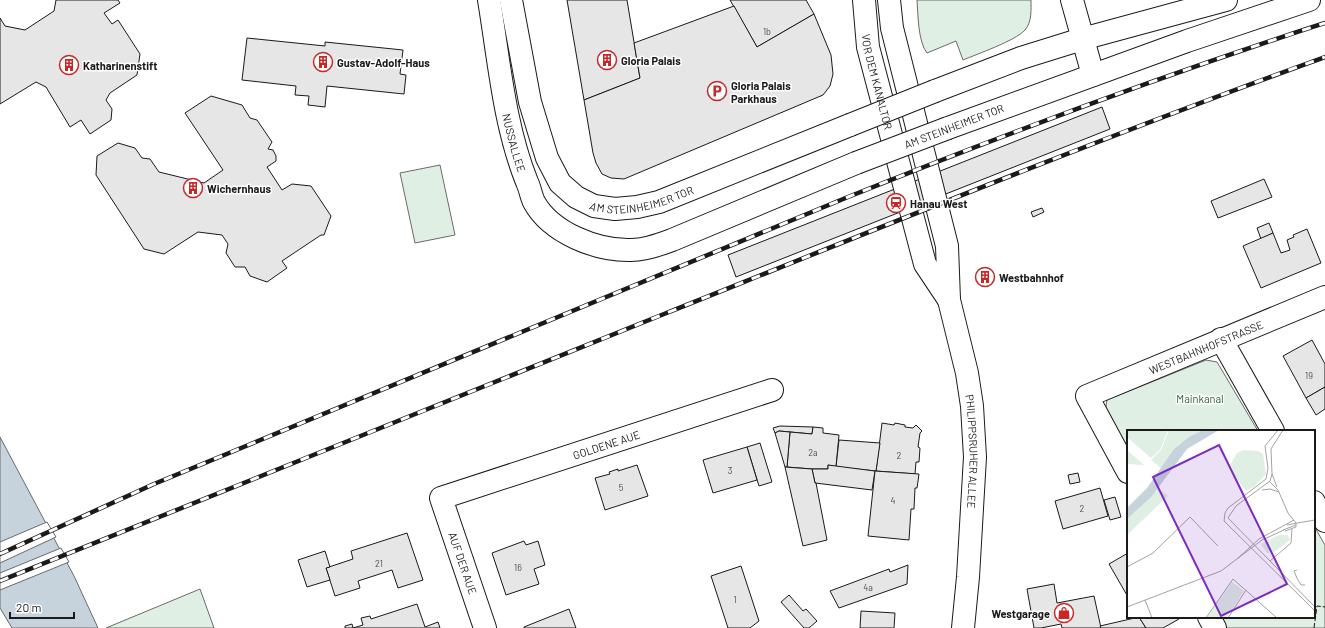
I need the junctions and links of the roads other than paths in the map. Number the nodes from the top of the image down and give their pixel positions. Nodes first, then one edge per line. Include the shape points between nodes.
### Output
1 (489, 0) edge
2 (511, 0) edge
3 (864, 0) edge
4 (889, 0) edge
5 (1072, 0) edge
6 (1226, 0) edge
7 (1309, 0) edge
8 (1082, 39) junction
9 (1093, 75) junction
10 (601, 248) joint
11 (1325, 297) edge
12 (949, 300) junction
13 (1221, 339) junction
14 (772, 390) dead end
15 (1272, 430) edge
16 (1127, 470) edge
17 (441, 498) joint
18 (1315, 504) edge
19 (1325, 521) edge
20 (1210, 618) edge
21 (485, 628) edge
22 (963, 628) edge
23 (1215, 628) edge

1 - 10 main road, NUSSALLEE via 510,123 521,167 534,202 559,228 576,239
2 - 8 main road, AM STEINHEIMER TOR, bridge via 530,102 547,158 560,183 576,197 594,206 615,209 659,202 1021,58
3 - 12 main road, VOR DEM KANALTOR via 868,47 925,264
4 - 12 main road via 892,28 947,246
5 - 8 main road
6 - 8 main road, AM STEINHEIMER TOR
7 - 9 main road, AM STEINHEIMER TOR
8 - 9 main road
9 - 10 main road, AM STEINHEIMER TOR, bridge via 856,163 653,247 632,250
11 - 13 main road, WESTBAHNHOFSTRASSE
12 - 22 main road, PHILIPPSRUHER ALLEE via 967,373 972,406 974,457
13 - 15 main road
13 - 16 main road, WESTBAHNHOFSTRASSE via 1087,396
14 - 17 main road, GOLDENE AUE
17 - 21 main road, AUF DER AUE
18 - 19 main road
20 - 23 main road

